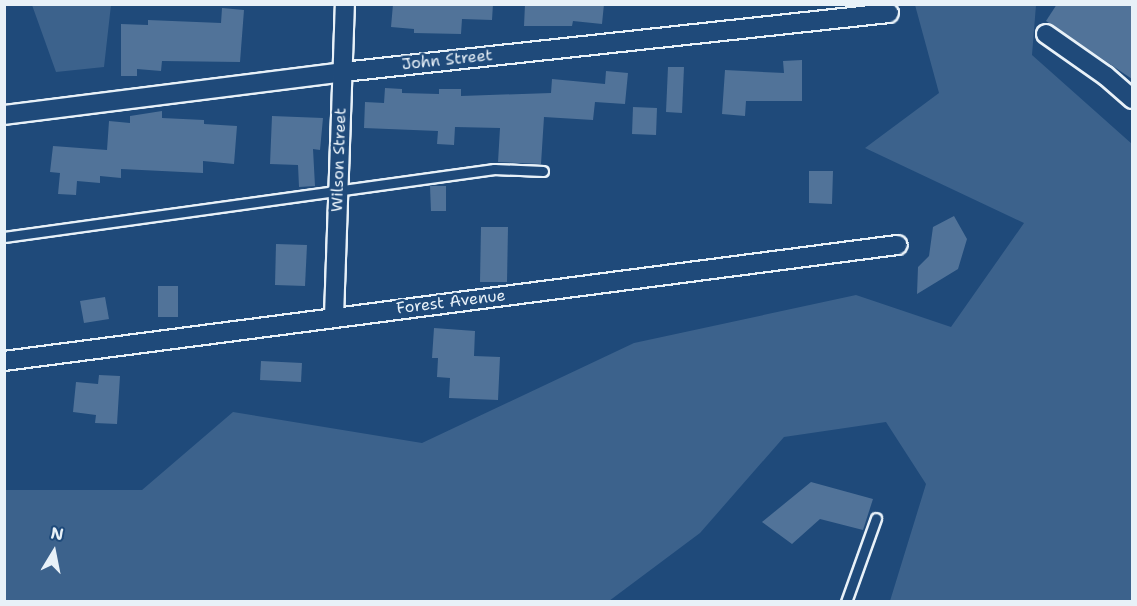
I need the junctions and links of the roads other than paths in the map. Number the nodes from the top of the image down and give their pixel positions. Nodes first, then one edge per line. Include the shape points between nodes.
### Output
1 (345, 4) edge
2 (889, 13) dead end
3 (1046, 34) dead end
4 (343, 72) junction
5 (1132, 99) edge
6 (4, 115) edge
7 (543, 171) dead end
8 (337, 192) junction
9 (4, 237) edge
10 (897, 246) dead end
11 (334, 316) junction
12 (4, 361) edge
13 (876, 518) dead end
14 (846, 602) edge

1 - 4 street, Wilson Street
2 - 4 street, John Street
3 - 5 street
4 - 6 street, John Street
4 - 8 street, Wilson Street
7 - 8 lane via 494,169
8 - 9 lane
8 - 11 street, Wilson Street
10 - 11 street, Forest Avenue via 833,257
11 - 12 street, Forest Avenue
13 - 14 lane

